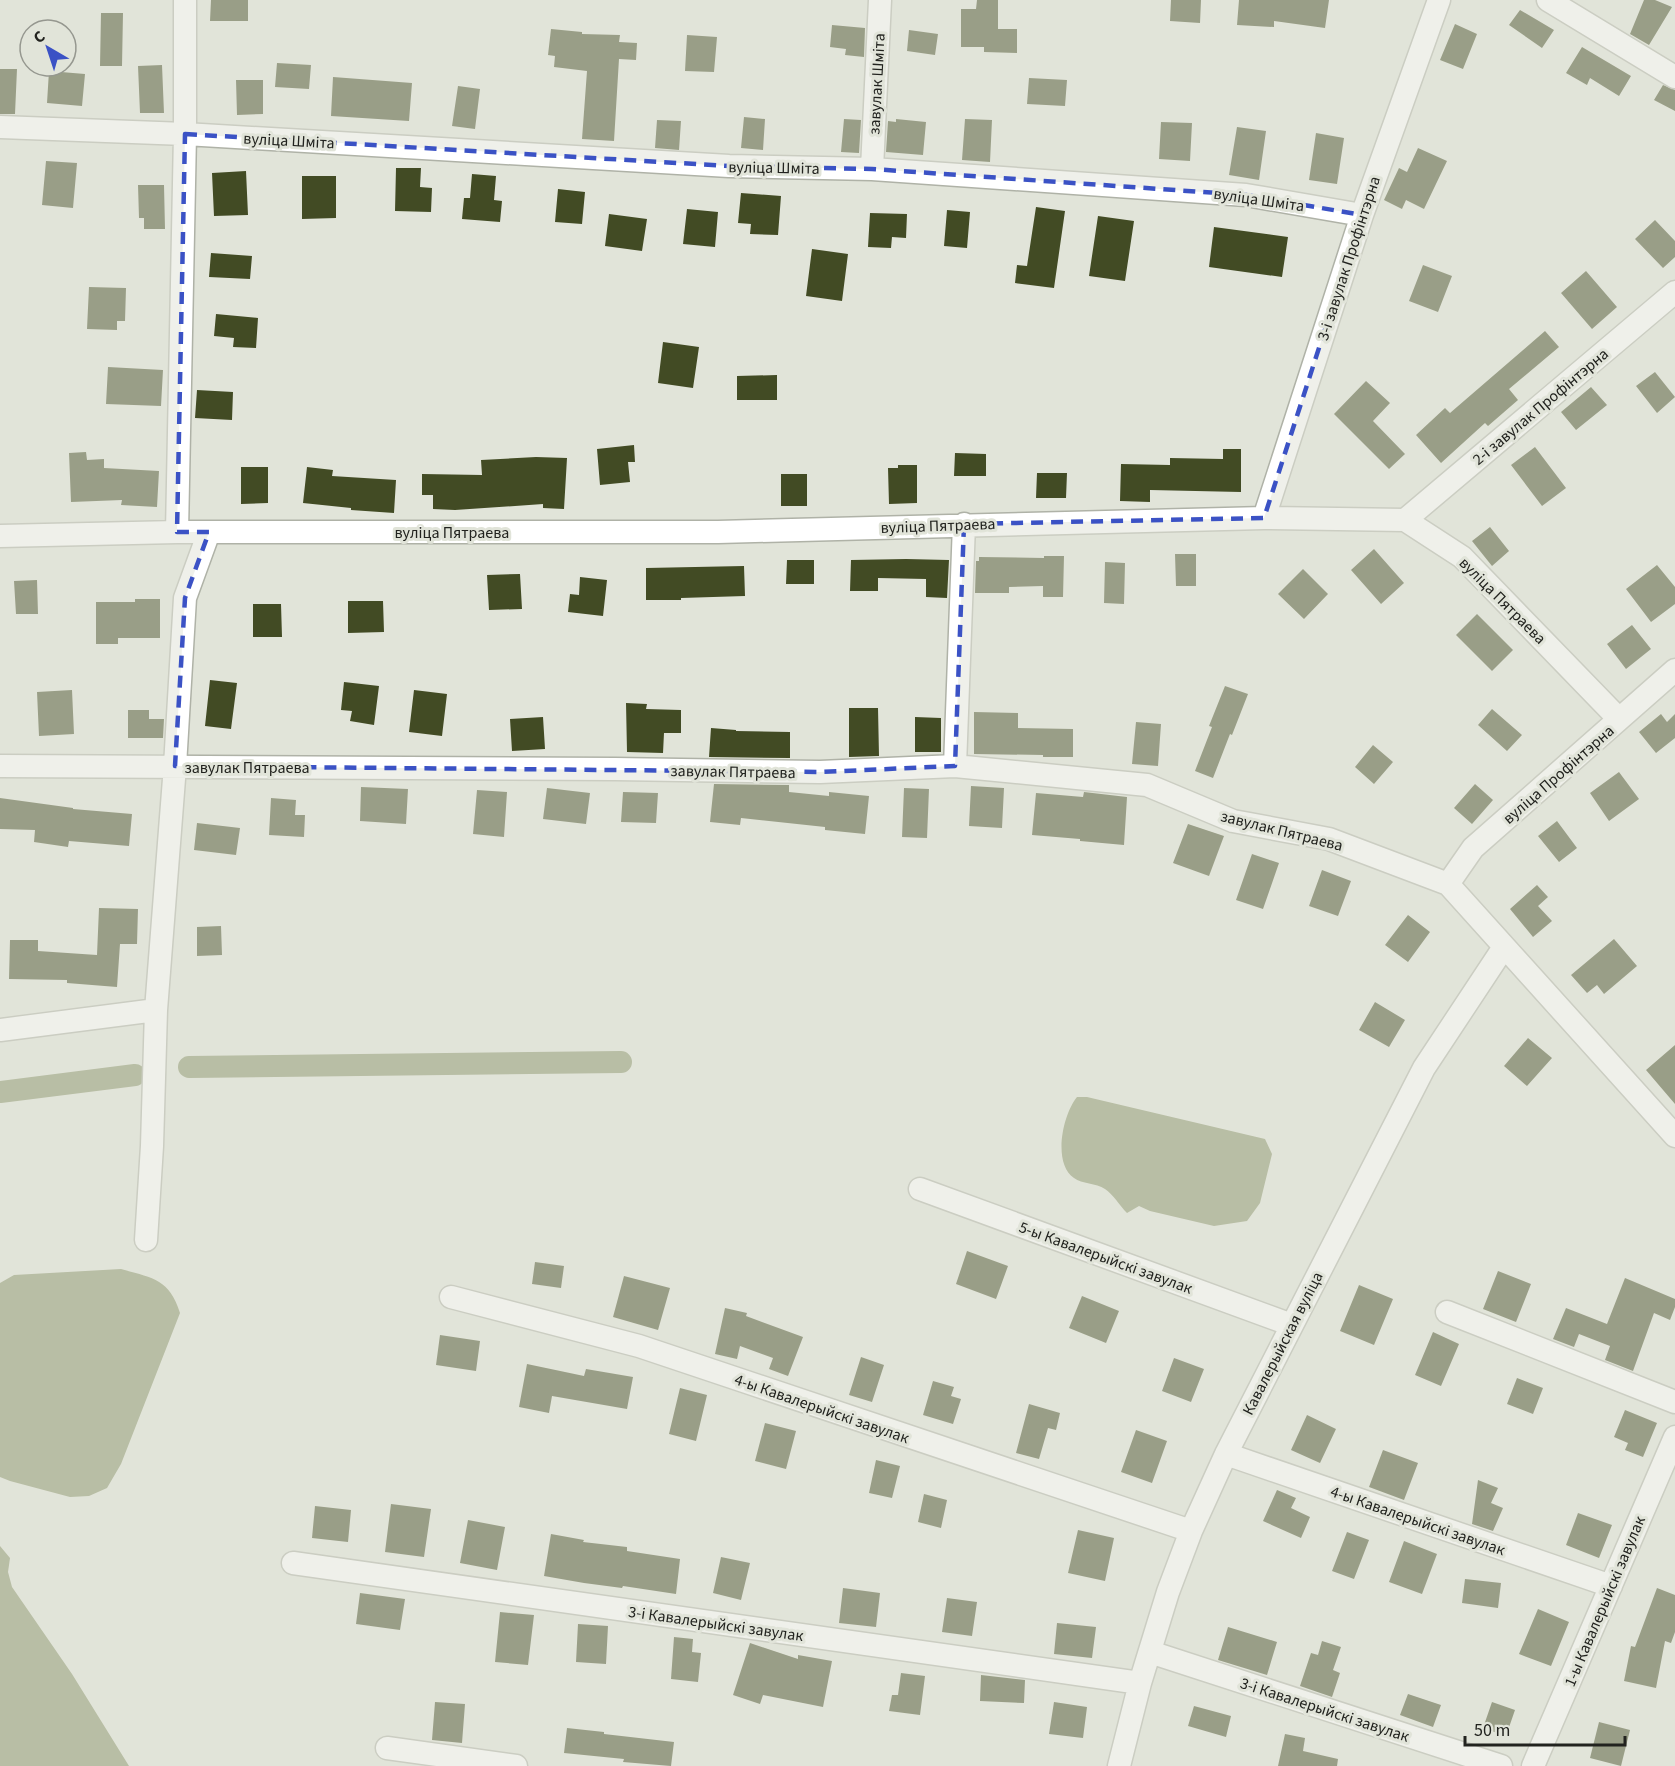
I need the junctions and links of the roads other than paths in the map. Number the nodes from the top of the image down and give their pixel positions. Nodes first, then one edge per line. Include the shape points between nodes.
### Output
1 (185, 0) edge
2 (880, 0) edge
3 (1439, 0) edge
4 (1548, 0) edge
5 (1675, 77) edge
6 (0, 127) edge
7 (185, 134) junction
8 (872, 169) junction
9 (1362, 215) junction
10 (1675, 292) edge
11 (1264, 518) junction
12 (1405, 520) junction
13 (964, 524) junction
14 (177, 532) junction
15 (209, 532) junction
16 (0, 536) edge
17 (1675, 670) edge
18 (1619, 719) junction
19 (0, 766) edge
20 (175, 766) junction
21 (955, 766) junction
22 (1448, 884) junction
23 (1504, 947) junction
24 (156, 1010) junction
25 (0, 1030) edge
26 (1675, 1136) edge
27 (920, 1189) dead end
28 (146, 1240) dead end
29 (451, 1297) dead end
30 (1447, 1312) dead end
31 (1292, 1325) junction
32 (1675, 1402) edge
33 (1675, 1437) edge
34 (1226, 1454) junction
35 (1191, 1531) junction
36 (293, 1563) dead end
37 (1611, 1586) junction
38 (1150, 1652) junction
39 (1140, 1683) junction
40 (387, 1748) dead end
41 (516, 1766) edge
42 (1119, 1766) edge
43 (1501, 1766) edge
44 (1533, 1766) edge

1 - 7 street
2 - 8 street, завулак Шміта
3 - 9 street, 3-і завулак Профінтэрна
4 - 5 street
6 - 7 street, вуліца Шміта
7 - 8 street, вуліца Шміта via 729,166
7 - 14 street
8 - 9 street, вуліца Шміта via 1246,195
9 - 11 street, 3-і завулак Профінтэрна
10 - 12 street, 2-і завулак Профінтэрна
11 - 12 street, вуліца Пятраева
11 - 13 street, вуліца Пятраева
12 - 18 street, вуліца Пятраева via 1462,556
13 - 15 street, вуліца Пятраева via 718,532
13 - 21 street
14 - 15 street, вуліца Пятраева
14 - 16 street, вуліца Пятраева
15 - 20 street via 185,598
17 - 18 street, вуліца Профінтэрна
18 - 22 street, вуліца Профінтэрна via 1473,848
19 - 20 street, завулак Пятраева
20 - 21 street, завулак Пятраева via 820,772
20 - 24 street
21 - 22 street, завулак Пятраева via 1147,785 1233,821 1329,839
22 - 23 street
23 - 26 street
23 - 31 street, Кавалерыйская вуліца via 1424,1068
24 - 25 street
24 - 28 street
27 - 31 street, 5-ы Кавалерыйскі завулак
29 - 35 street, 4-ы Кавалерыйскі завулак via 639,1346
30 - 32 street
31 - 34 street, Кавалерыйская вуліца
33 - 37 street, 1-ы Кавалерыйскі завулак
34 - 35 street, Кавалерыйская вуліца
34 - 37 street, 4-ы Кавалерыйскі завулак
35 - 38 street, Кавалерыйская вуліца
36 - 39 street, 3-і Кавалерыйскі завулак
37 - 44 street, 1-ы Кавалерыйскі завулак
38 - 39 street, Кавалерыйская вуліца
38 - 43 street, 3-і Кавалерыйскі завулак
39 - 42 street, Кавалерыйская вуліца
40 - 41 street

